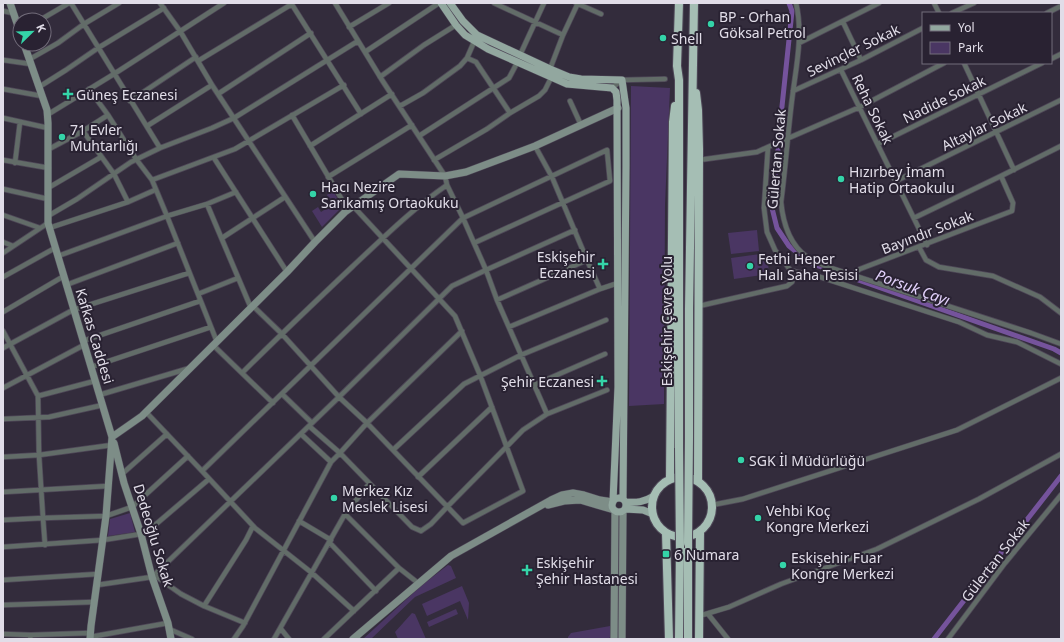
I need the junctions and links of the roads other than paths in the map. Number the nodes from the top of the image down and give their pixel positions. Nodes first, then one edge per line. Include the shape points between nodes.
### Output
1 (70, 3) edge
2 (119, 3) edge
3 (160, 3) edge
4 (224, 3) edge
5 (335, 3) edge
6 (388, 3) edge
7 (440, 3) edge
8 (450, 3) edge
9 (494, 3) edge
10 (544, 3) edge
11 (577, 3) edge
12 (679, 3) edge
13 (694, 3) edge
14 (796, 3) edge
15 (879, 3) edge
16 (934, 3) edge
17 (974, 3) edge
18 (292, 4) edge
19 (1061, 6) edge
20 (164, 8) junction
21 (938, 12) edge
22 (954, 12) edge
23 (1048, 12) edge
24 (52, 13) edge
25 (600, 14) dead end
26 (535, 22) junction
27 (844, 22) junction
28 (84, 24) junction
29 (456, 25) junction
30 (349, 27) junction
31 (922, 29) edge
32 (180, 31) junction
33 (311, 33) junction
34 (563, 35) junction
35 (358, 41) junction
36 (474, 42) junction
37 (799, 43) junction
38 (98, 48) junction
39 (27, 52) edge
40 (365, 52) junction
41 (520, 54) junction
42 (1061, 54) edge
43 (467, 58) junction
44 (1052, 58) edge
45 (197, 59) junction
46 (3, 60) edge
47 (327, 60) junction
48 (861, 60) junction
49 (31, 62) junction
50 (517, 63) junction
51 (692, 63) junction
52 (942, 64) edge
53 (964, 64) edge
54 (1040, 64) edge
55 (550, 69) junction
56 (842, 70) junction
57 (114, 74) junction
58 (380, 77) junction
59 (551, 78) junction
60 (665, 79) dead end
61 (622, 80) junction
62 (679, 80) junction
63 (212, 85) junction
64 (344, 85) junction
65 (39, 86) junction
66 (494, 88) junction
67 (612, 88) junction
68 (3, 89) edge
69 (89, 89) junction
70 (793, 91) junction
71 (218, 94) junction
72 (392, 94) junction
73 (978, 95) junction
74 (42, 96) junction
75 (1061, 100) edge
76 (130, 101) junction
77 (570, 101) dead end
78 (400, 106) junction
79 (860, 107) junction
80 (618, 108) junction
81 (510, 113) junction
82 (362, 114) junction
83 (47, 115) junction
84 (108, 115) junction
85 (292, 115) junction
86 (3, 118) edge
87 (234, 118) junction
88 (20, 122) junction
89 (412, 125) junction
90 (581, 125) junction
91 (146, 126) junction
92 (48, 128) junction
93 (84, 131) junction
94 (996, 132) junction
95 (419, 136) junction
96 (788, 139) junction
97 (250, 142) junction
98 (878, 144) junction
99 (310, 146) junction
100 (535, 146) junction
101 (1061, 146) edge
102 (768, 147) junction
103 (160, 148) junction
104 (49, 149) junction
105 (102, 157) junction
106 (214, 158) junction
107 (136, 159) junction
108 (3, 160) edge
109 (434, 160) junction
110 (699, 160) junction
111 (15, 163) junction
112 (49, 168) junction
113 (1014, 170) junction
114 (114, 174) junction
115 (328, 176) junction
116 (445, 176) junction
117 (1001, 176) junction
118 (552, 177) junction
119 (152, 180) junction
120 (896, 182) junction
121 (447, 185) junction
122 (3, 188) edge
123 (48, 188) junction
124 (155, 190) junction
125 (236, 192) junction
126 (285, 197) junction
127 (48, 199) junction
128 (128, 202) junction
129 (563, 203) junction
130 (207, 204) junction
131 (351, 208) junction
132 (3, 215) edge
133 (167, 216) junction
134 (463, 218) junction
135 (914, 218) junction
136 (252, 219) junction
137 (48, 223) junction
138 (40, 228) junction
139 (575, 230) junction
140 (222, 238) junction
141 (383, 238) junction
142 (3, 242) edge
143 (315, 242) junction
144 (178, 243) junction
145 (474, 243) junction
146 (927, 245) junction
147 (13, 246) junction
148 (55, 248) junction
149 (919, 248) junction
150 (3, 253) edge
151 (58, 256) junction
152 (587, 260) junction
153 (412, 267) junction
154 (486, 270) junction
155 (794, 270) junction
156 (287, 272) junction
157 (189, 273) junction
158 (851, 274) junction
159 (64, 276) junction
160 (3, 277) edge
161 (238, 278) junction
162 (618, 284) junction
163 (66, 285) junction
164 (600, 289) junction
165 (198, 294) junction
166 (440, 299) junction
167 (497, 300) junction
168 (200, 301) junction
169 (698, 306) junction
170 (252, 307) junction
171 (73, 310) junction
172 (3, 312) edge
173 (1061, 313) edge
174 (606, 320) dead end
175 (211, 327) junction
176 (509, 327) junction
177 (3, 330) edge
178 (462, 331) junction
179 (281, 334) junction
180 (84, 343) junction
181 (10, 344) junction
182 (215, 344) junction
183 (1061, 344) edge
184 (3, 348) edge
185 (604, 354) dead end
186 (521, 355) junction
187 (1061, 364) edge
188 (91, 367) junction
189 (191, 367) junction
190 (310, 367) junction
191 (242, 373) junction
192 (27, 375) junction
193 (480, 376) junction
194 (1061, 378) edge
195 (95, 381) junction
196 (534, 385) junction
197 (3, 388) edge
198 (607, 390) dead end
199 (282, 394) junction
200 (99, 395) junction
201 (38, 396) junction
202 (339, 398) junction
203 (273, 403) junction
204 (103, 405) junction
205 (492, 407) junction
206 (146, 412) junction
207 (547, 414) junction
208 (38, 418) junction
209 (3, 419) edge
210 (366, 423) junction
211 (310, 425) junction
212 (167, 434) junction
213 (301, 434) junction
214 (112, 441) junction
215 (507, 446) junction
216 (393, 450) junction
217 (340, 453) junction
218 (1061, 454) edge
219 (39, 455) junction
220 (188, 456) junction
221 (3, 457) edge
222 (331, 462) junction
223 (202, 471) junction
224 (122, 474) junction
225 (418, 477) junction
226 (209, 479) junction
227 (670, 479) junction
228 (698, 481) junction
229 (369, 484) junction
230 (108, 486) junction
231 (41, 490) junction
232 (3, 492) edge
233 (1061, 495) edge
234 (654, 496) junction
235 (624, 500) junction
236 (230, 503) junction
237 (712, 505) junction
238 (132, 507) junction
239 (447, 507) junction
240 (617, 508) junction
241 (345, 514) junction
242 (653, 514) junction
243 (106, 516) junction
244 (43, 518) junction
245 (3, 520) edge
246 (299, 521) junction
247 (253, 526) junction
248 (700, 532) junction
249 (666, 533) junction
250 (141, 534) junction
251 (103, 540) junction
252 (330, 541) junction
253 (45, 545) junction
254 (3, 548) edge
255 (283, 550) junction
256 (399, 568) junction
257 (312, 572) junction
258 (98, 574) junction
259 (153, 576) junction
260 (3, 580) edge
261 (418, 583) junction
262 (97, 585) junction
263 (376, 591) junction
264 (94, 602) junction
265 (3, 605) edge
266 (204, 606) junction
267 (354, 611) junction
268 (708, 614) junction
269 (699, 616) junction
270 (245, 623) junction
271 (169, 626) junction
272 (281, 629) junction
273 (3, 634) edge
274 (90, 636) edge
275 (30, 637) edge
276 (172, 639) edge
277 (192, 639) edge
278 (234, 639) edge
279 (274, 639) edge
280 (289, 639) edge
281 (324, 639) edge
282 (353, 639) edge
283 (614, 639) edge
284 (622, 639) edge
285 (669, 639) edge
286 (679, 639) edge
287 (688, 639) edge
288 (699, 639) edge
289 (728, 639) edge
290 (948, 639) edge

1 - 24 street
1 - 28 street
2 - 28 street
3 - 20 street
4 - 32 street
5 - 30 street
6 - 30 street
7 - 29 main road
7 - 40 street
8 - 41 main road via 477,35
9 - 26 street
10 - 26 street
11 - 25 street
11 - 34 street
12 - 62 highway, Eskişehir Çevre Yolu
13 - 51 highway, Eskişehir Çevre Yolu
14 - 37 street, Gülertan Sokak
15 - 27 street
16 - 21 street
17 - 22 street
18 - 33 street
18 - 45 street
19 - 23 street
20 - 32 street
20 - 38 street
26 - 34 street
26 - 41 street
27 - 37 street
27 - 48 street
28 - 38 street
28 - 49 street
29 - 36 main road
29 - 58 street
30 - 35 street
31 - 48 street, Sevinçler Sokak
32 - 45 street
32 - 57 street
33 - 47 street
33 - 71 street
34 - 55 street
35 - 40 street
35 - 47 street
36 - 43 street
36 - 50 main road
37 - 70 street, Gülertan Sokak
38 - 57 street
38 - 65 street
39 - 49 street, Kafkas Caddesi
40 - 58 street
41 - 55 main road
42 - 44 street
43 - 66 street via 476,62
43 - 78 street via 460,66
45 - 63 street
45 - 76 street
46 - 49 street
47 - 64 street
47 - 87 street
48 - 56 street, Sevinçler Sokak
49 - 65 street, Kafkas Caddesi
50 - 59 main road
50 - 66 street via 509,78
51 - 110 highway via 698,110
51 - 287 highway, Eskişehir Çevre Yolu, bridge
52 - 79 street
53 - 73 street
54 - 73 street, Nadide Sokak
55 - 61 main road via 581,79
56 - 70 street, Sevinçler Sokak
56 - 79 street, Reha Sokak
57 - 69 street
57 - 76 street
58 - 72 street
59 - 67 main road via 577,86
59 - 81 street via 545,90 538,96
60 - 61 street
61 - 67 street
61 - 235 main road via 626,108
62 - 227 highway via 673,122
62 - 286 highway, Eskişehir Çevre Yolu, bridge
63 - 71 street
63 - 91 street
64 - 82 street
64 - 85 street
65 - 74 street, Kafkas Caddesi
66 - 81 street
66 - 95 street
67 - 80 main road via 616,92
68 - 74 street
69 - 83 street
69 - 84 street
70 - 96 street, Gülertan Sokak
71 - 87 street
72 - 78 street
72 - 82 street
73 - 94 street
73 - 98 street, Nadide Sokak
74 - 83 street, Kafkas Caddesi
75 - 94 street, Altaylar Sokak
76 - 91 street
77 - 90 street
78 - 89 street
79 - 96 street
79 - 98 street, Reha Sokak
80 - 90 street
80 - 162 main road
81 - 109 street
82 - 99 street
83 - 92 street, Kafkas Caddesi
84 - 93 street
84 - 107 street
85 - 97 street
85 - 99 street
86 - 88 street
87 - 97 street
87 - 103 street
88 - 92 street
88 - 111 street
89 - 95 street
89 - 115 street
90 - 100 street
91 - 103 street
92 - 104 street, Kafkas Caddesi
93 - 104 street
93 - 105 street
94 - 113 street
94 - 120 street, Altaylar Sokak
95 - 109 street
96 - 102 street
96 - 158 street, Gülertan Sokak via 781,202 782,217 788,233 807,257
97 - 106 street
97 - 126 street
98 - 120 street, Reha Sokak
99 - 115 street
100 - 116 street via 466,172
100 - 118 street
101 - 113 street
102 - 110 street via 756,152
102 - 155 street via 764,208 767,232 775,250 791,271
103 - 107 street
104 - 112 street, Kafkas Caddesi
105 - 114 street
105 - 123 street
106 - 119 street
106 - 125 street
107 - 114 street
107 - 119 street
108 - 111 street
109 - 116 street
110 - 169 highway
111 - 112 street
112 - 123 street, Kafkas Caddesi
113 - 117 street
114 - 128 street
114 - 137 street
115 - 131 street
116 - 121 street
116 - 131 street via 399,174
117 - 135 street
117 - 146 street, Bayındır Sokak via 1013,203 1012,211
118 - 129 street
118 - 129 street via 607,150 610,181
118 - 134 street
119 - 124 street
120 - 135 street, Reha Sokak
121 - 134 street
121 - 141 street
122 - 127 street
123 - 127 street, Kafkas Caddesi
124 - 128 street
124 - 133 street
125 - 130 street
125 - 136 street
126 - 136 street
126 - 143 street
127 - 137 street, Kafkas Caddesi
128 - 137 street
129 - 139 street
129 - 145 street
130 - 133 street
130 - 140 street
131 - 141 street
131 - 143 street
132 - 138 street
133 - 144 street
133 - 151 street
134 - 145 street
134 - 153 street
135 - 146 street, Reha Sokak
136 - 140 street
136 - 156 street
137 - 138 street
137 - 148 street, Kafkas Caddesi
138 - 147 street
139 - 152 street
139 - 154 street
140 - 161 street
141 - 153 street
141 - 179 street
142 - 147 street
143 - 156 street
144 - 157 street
144 - 163 street
145 - 154 street
146 - 149 street, Bayındır Sokak
147 - 150 street
148 - 151 street, Kafkas Caddesi
148 - 160 street
149 - 158 street, Bayındır Sokak
149 - 173 street via 926,260 939,267 992,276 1040,297
151 - 159 street, Kafkas Caddesi
152 - 164 street
152 - 167 street
153 - 166 street
153 - 190 street
154 - 166 street via 452,286
154 - 167 street
155 - 169 street via 792,282 787,286
155 - 187 street via 959,322 987,335 1017,342
156 - 170 street
157 - 165 street
157 - 171 street
158 - 183 street, Gülertan Sokak
159 - 163 street, Kafkas Caddesi
159 - 172 street
161 - 165 street
161 - 170 street
162 - 164 street
162 - 240 main road
163 - 171 street, Kafkas Caddesi
164 - 176 street
165 - 168 street
166 - 178 street via 455,316
166 - 202 street
167 - 176 street
168 - 175 street
168 - 180 street
169 - 228 highway
170 - 179 street
170 - 182 street
171 - 180 street, Kafkas Caddesi
171 - 181 street
174 - 186 street
175 - 182 street
175 - 188 street
176 - 186 street
177 - 181 street
178 - 193 street
178 - 210 street
179 - 190 street
179 - 191 street
180 - 188 street, Kafkas Caddesi
180 - 192 street
181 - 184 street
181 - 192 street
182 - 189 street
182 - 191 street
185 - 196 street
186 - 193 street
186 - 196 street
188 - 195 street, Kafkas Caddesi
189 - 200 street
189 - 206 street
190 - 199 street
190 - 202 street
191 - 203 street
192 - 197 street
192 - 201 street
193 - 205 street
193 - 216 street via 464,384
194 - 237 street via 957,430 743,499
195 - 200 street, Kafkas Caddesi
195 - 201 street
196 - 207 street
198 - 207 street
199 - 203 street
199 - 211 street
200 - 204 street, Kafkas Caddesi
201 - 208 street
202 - 210 street
202 - 211 street
203 - 223 street
204 - 208 street
204 - 214 street, Kafkas Caddesi
205 - 215 street
205 - 225 street
206 - 212 street
206 - 214 street
207 - 215 street via 523,430
208 - 209 street
208 - 219 street
210 - 216 street
210 - 217 street
211 - 213 street
211 - 217 street
212 - 220 street
212 - 224 street
213 - 222 street
213 - 236 street
214 - 219 street
214 - 224 street, Dedeoğlu Sokak
214 - 230 street, Kafkas Caddesi
215 - 239 street
215 - 239 street via 524,491 463,524
216 - 225 street
217 - 222 street
217 - 229 street
218 - 268 street via 979,499 876,549
219 - 221 street
219 - 231 street
220 - 223 street
220 - 238 street
222 - 246 street
223 - 226 street
224 - 238 street, Dedeoğlu Sokak
225 - 239 street
226 - 236 street
226 - 250 street
227 - 228 highway via 689,477
227 - 234 highway via 657,489
228 - 237 highway via 710,495
229 - 239 street via 412,528 421,531 432,524
229 - 241 street
230 - 231 street
230 - 243 street, Kafkas Caddesi
231 - 232 street
231 - 244 street
233 - 290 street, Gülertan Sokak via 1005,563
234 - 235 main road via 638,503
234 - 242 highway
235 - 240 main road via 627,506
235 - 240 main road via 617,498
236 - 247 street
236 - 259 street
237 - 248 highway via 709,520
238 - 243 street
238 - 250 street, Dedeoğlu Sokak
240 - 242 main road via 643,510
240 - 261 street via 580,500 546,505 451,556
240 - 283 street
240 - 284 street
241 - 252 street
241 - 256 street
242 - 249 highway
243 - 244 street
243 - 251 street, Kafkas Caddesi
244 - 245 street
244 - 253 street
246 - 252 street
246 - 255 street
247 - 255 street
247 - 266 street
248 - 249 highway via 683,537
248 - 269 highway
249 - 285 highway
250 - 251 street
250 - 259 street, Dedeoğlu Sokak
251 - 253 street
251 - 258 street, Kafkas Caddesi
252 - 257 street
252 - 263 street
253 - 254 street
255 - 257 street
255 - 270 street
256 - 261 street
256 - 263 street
257 - 267 street
257 - 272 street
258 - 260 street
258 - 262 street, Kafkas Caddesi
259 - 262 street
259 - 266 street
259 - 271 street, Dedeoğlu Sokak
261 - 282 street
262 - 264 street, Kafkas Caddesi
263 - 267 street
264 - 265 street
264 - 274 street, Kafkas Caddesi
266 - 270 street
267 - 281 street
268 - 269 street
268 - 289 street
269 - 288 highway
270 - 278 street
271 - 274 street
271 - 276 street, Dedeoğlu Sokak
271 - 277 street
272 - 279 street
272 - 280 street
273 - 275 street
274 - 275 street

